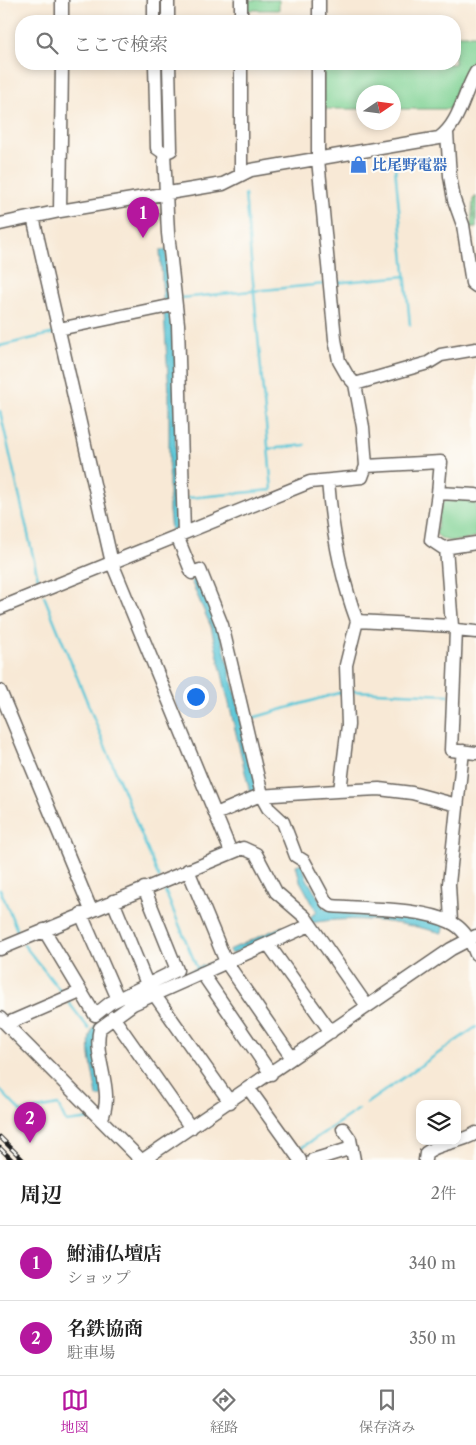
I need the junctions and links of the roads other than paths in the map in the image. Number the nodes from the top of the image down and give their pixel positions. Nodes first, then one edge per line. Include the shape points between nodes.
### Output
1 (62, 0) edge
2 (154, 0) edge
3 (168, 0) edge
4 (241, 0) edge
5 (319, 0) edge
6 (62, 15) edge
7 (154, 15) edge
8 (168, 15) edge
9 (241, 15) edge
10 (318, 15) edge
11 (62, 70) edge
12 (155, 70) edge
13 (169, 70) edge
14 (241, 70) edge
15 (318, 70) edge
16 (476, 72) edge
17 (447, 133) junction
18 (164, 154) junction
19 (318, 160) junction
20 (241, 174) junction
21 (166, 192) junction
22 (60, 211) junction
23 (33, 217) junction
24 (0, 224) edge
25 (476, 286) edge
26 (170, 306) junction
27 (59, 329) junction
28 (476, 349) edge
29 (355, 384) junction
30 (366, 466) junction
31 (328, 481) junction
32 (438, 493) junction
33 (476, 495) edge
34 (181, 535) junction
35 (476, 543) edge
36 (446, 548) junction
37 (112, 563) junction
38 (0, 608) edge
39 (358, 621) junction
40 (454, 628) junction
41 (476, 632) edge
42 (0, 691) edge
43 (470, 752) edge
44 (340, 790) junction
45 (262, 796) junction
46 (456, 805) junction
47 (216, 814) junction
48 (231, 852) junction
49 (188, 870) junction
50 (144, 888) junction
51 (113, 901) junction
52 (86, 912) junction
53 (451, 922) junction
54 (310, 925) junction
55 (44, 930) junction
56 (473, 937) edge
57 (268, 944) junction
58 (0, 949) edge
59 (476, 954) edge
60 (226, 962) junction
61 (202, 973) junction
62 (151, 989) junction
63 (80, 992) junction
64 (118, 999) junction
65 (367, 1006) junction
66 (113, 1017) junction
67 (3, 1021) edge
68 (331, 1032) junction
69 (292, 1058) junction
70 (271, 1074) junction
71 (249, 1088) junction
72 (230, 1102) junction
73 (101, 1120) junction
74 (191, 1128) junction
75 (344, 1129) dead end
76 (476, 1133) edge
77 (353, 1154) edge
78 (142, 1160) edge
79 (300, 1160) edge
80 (313, 1160) edge
81 (425, 1160) edge

1 - 6 street
2 - 7 street
3 - 8 street
4 - 9 street
5 - 10 street
11 - 22 street
12 - 18 street via 157,148
13 - 18 street via 171,150
14 - 20 street
15 - 19 street
16 - 17 street
17 - 19 street via 430,141
17 - 25 street via 454,200 463,225 472,283
18 - 21 street
19 - 20 street
19 - 29 street via 335,339 339,361
20 - 21 street via 223,184
21 - 22 street
21 - 26 street
22 - 23 street
23 - 24 street
23 - 27 street
26 - 27 street
26 - 34 street via 178,324
27 - 37 street
28 - 29 street via 441,355 428,364
29 - 30 street
30 - 31 street via 362,477
30 - 32 street via 441,462
31 - 34 street via 310,482
31 - 39 street via 332,525 342,575
32 - 33 street
32 - 36 street via 430,536 431,540
34 - 37 street
34 - 45 street via 192,572 200,570 222,625
35 - 36 street
36 - 40 street
37 - 38 street
37 - 47 street
39 - 40 street
39 - 44 street via 346,665 348,725
40 - 41 street
40 - 43 street via 451,750
42 - 52 street
43 - 46 street
44 - 45 street
44 - 46 street via 379,789 412,793
45 - 47 street
45 - 53 street via 268,808 283,822 296,856 304,861 326,902 332,906 421,914
46 - 53 street via 449,884
47 - 48 street
48 - 49 street
48 - 54 street via 243,848 256,854 276,892
49 - 50 street
49 - 60 street
50 - 51 street
50 - 62 street via 177,970
51 - 52 street
51 - 62 street
52 - 55 street
52 - 64 street
53 - 56 street
54 - 57 street
54 - 65 street
55 - 58 street
55 - 63 street
56 - 59 street
56 - 65 street
57 - 60 street
57 - 68 street
60 - 61 street
60 - 69 street
61 - 62 street
61 - 70 street
62 - 64 street
62 - 66 street
62 - 72 street
63 - 64 street via 95,1015
63 - 67 street
65 - 68 street
66 - 73 street via 100,1028 98,1036 107,1099
66 - 74 street
67 - 73 street
68 - 69 street
69 - 70 street
70 - 71 street
71 - 72 street
71 - 79 street
72 - 74 street
73 - 78 street
74 - 78 street
75 - 77 street
76 - 81 street via 432,1148 426,1153
77 - 80 street

